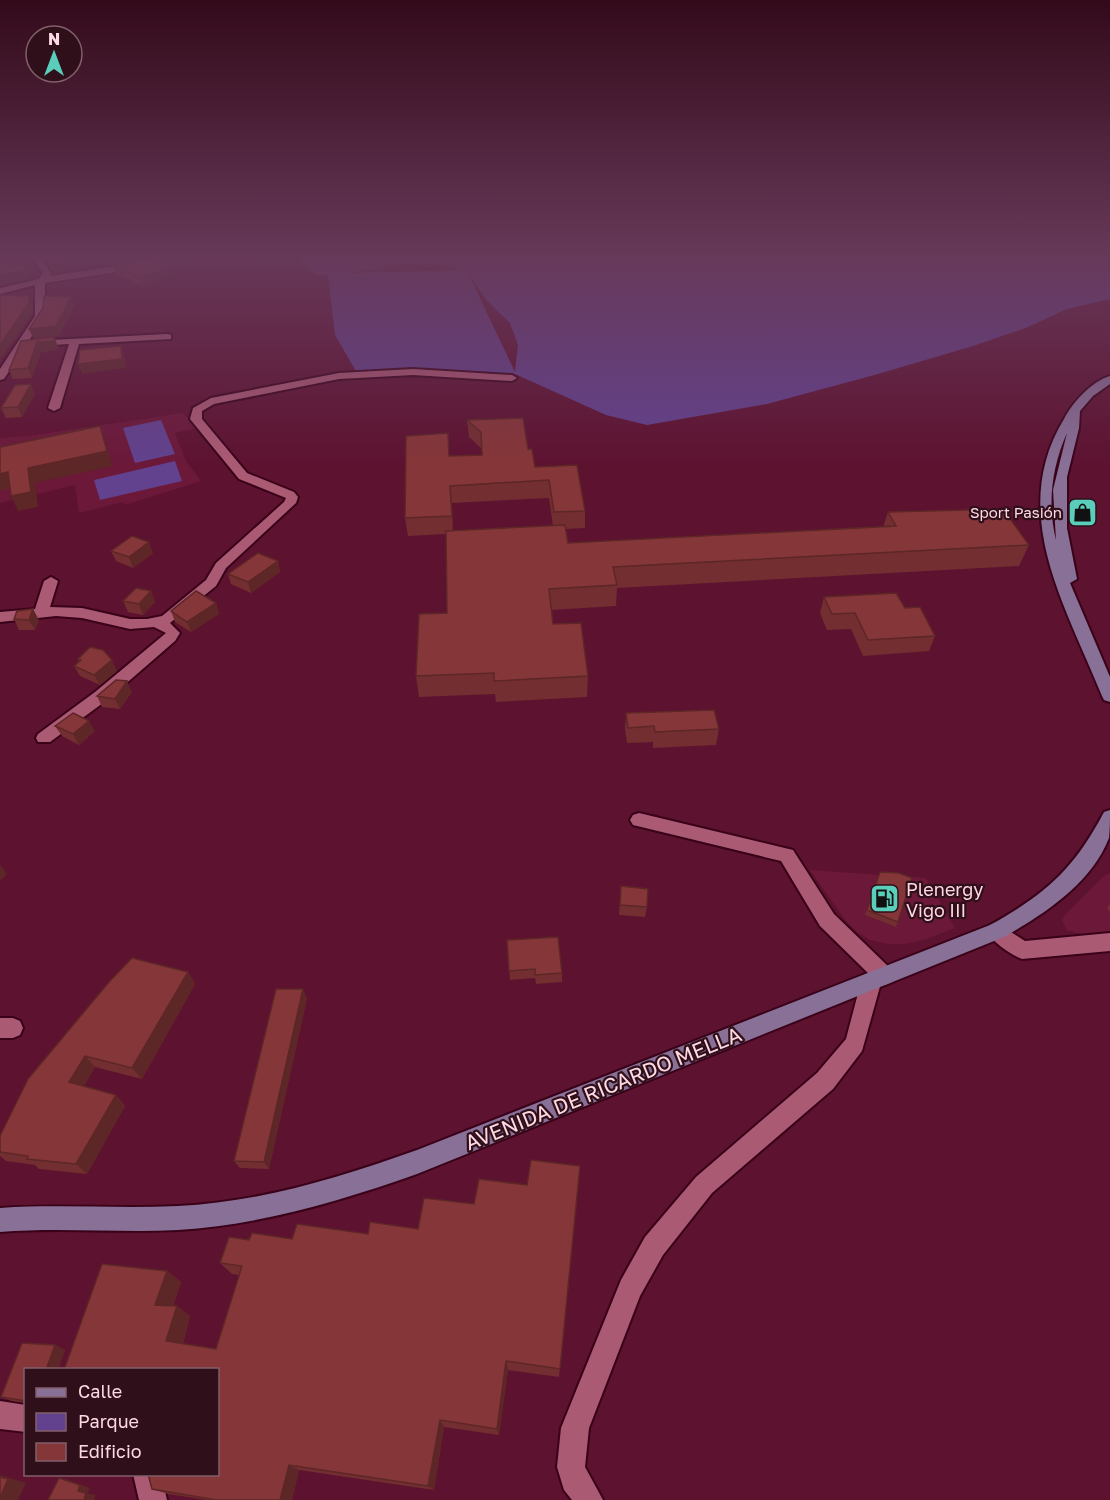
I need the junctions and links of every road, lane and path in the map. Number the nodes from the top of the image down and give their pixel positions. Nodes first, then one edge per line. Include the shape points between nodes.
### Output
1 (34, 325) edge
2 (167, 337) dead end
3 (75, 340) junction
4 (20, 345) junction
5 (0, 377) edge
6 (512, 378) dead end
7 (1110, 379) edge
8 (54, 408) dead end
9 (1075, 412) junction
10 (1067, 453) junction
11 (1042, 486) junction
12 (1062, 538) junction
13 (51, 581) dead end
14 (1072, 600) junction
15 (41, 613) junction
16 (0, 617) edge
17 (157, 622) junction
18 (1110, 696) edge
19 (44, 738) dead end
20 (1110, 817) edge
21 (639, 820) dead end
22 (997, 931) junction
23 (1110, 942) edge
24 (878, 979) junction
25 (0, 1207) edge
26 (37, 1216) junction
27 (0, 1220) edge
28 (0, 1415) edge
29 (24, 1419) edge
30 (147, 1476) edge
31 (153, 1500) edge
32 (589, 1500) edge

1 - 4 street
2 - 3 street
3 - 4 street
3 - 8 street
4 - 5 street
6 - 17 street via 413,372 339,376 203,405 197,410 196,419 243,476 290,495 292,500 221,566 211,583 167,619
7 - 9 main road via 1088,395
9 - 10 main road
9 - 11 main road via 1065,421 1048,452
10 - 11 main road
10 - 12 main road via 1060,490
11 - 12 main road
11 - 14 main road via 1053,558
12 - 14 main road
13 - 15 street
14 - 18 main road
15 - 16 street
15 - 17 street via 82,613 130,624
17 - 19 street via 171,630 170,638
20 - 22 main road, AVENIDA DE RICARDO MELLA via 1079,870 1051,897
21 - 24 street via 787,855 827,920
22 - 23 street via 1022,950
22 - 24 main road, AVENIDA DE RICARDO MELLA
24 - 26 main road, AVENIDA DE RICARDO MELLA via 417,1162 316,1196 180,1218
24 - 32 street via 855,1044 825,1081 704,1185 654,1246 630,1289 575,1428 571,1467 574,1480
25 - 26 main road, AVENIDA DE RICARDO MELLA
26 - 27 main road, AVENIDA DE RICARDO MELLA
28 - 29 street
30 - 31 street

